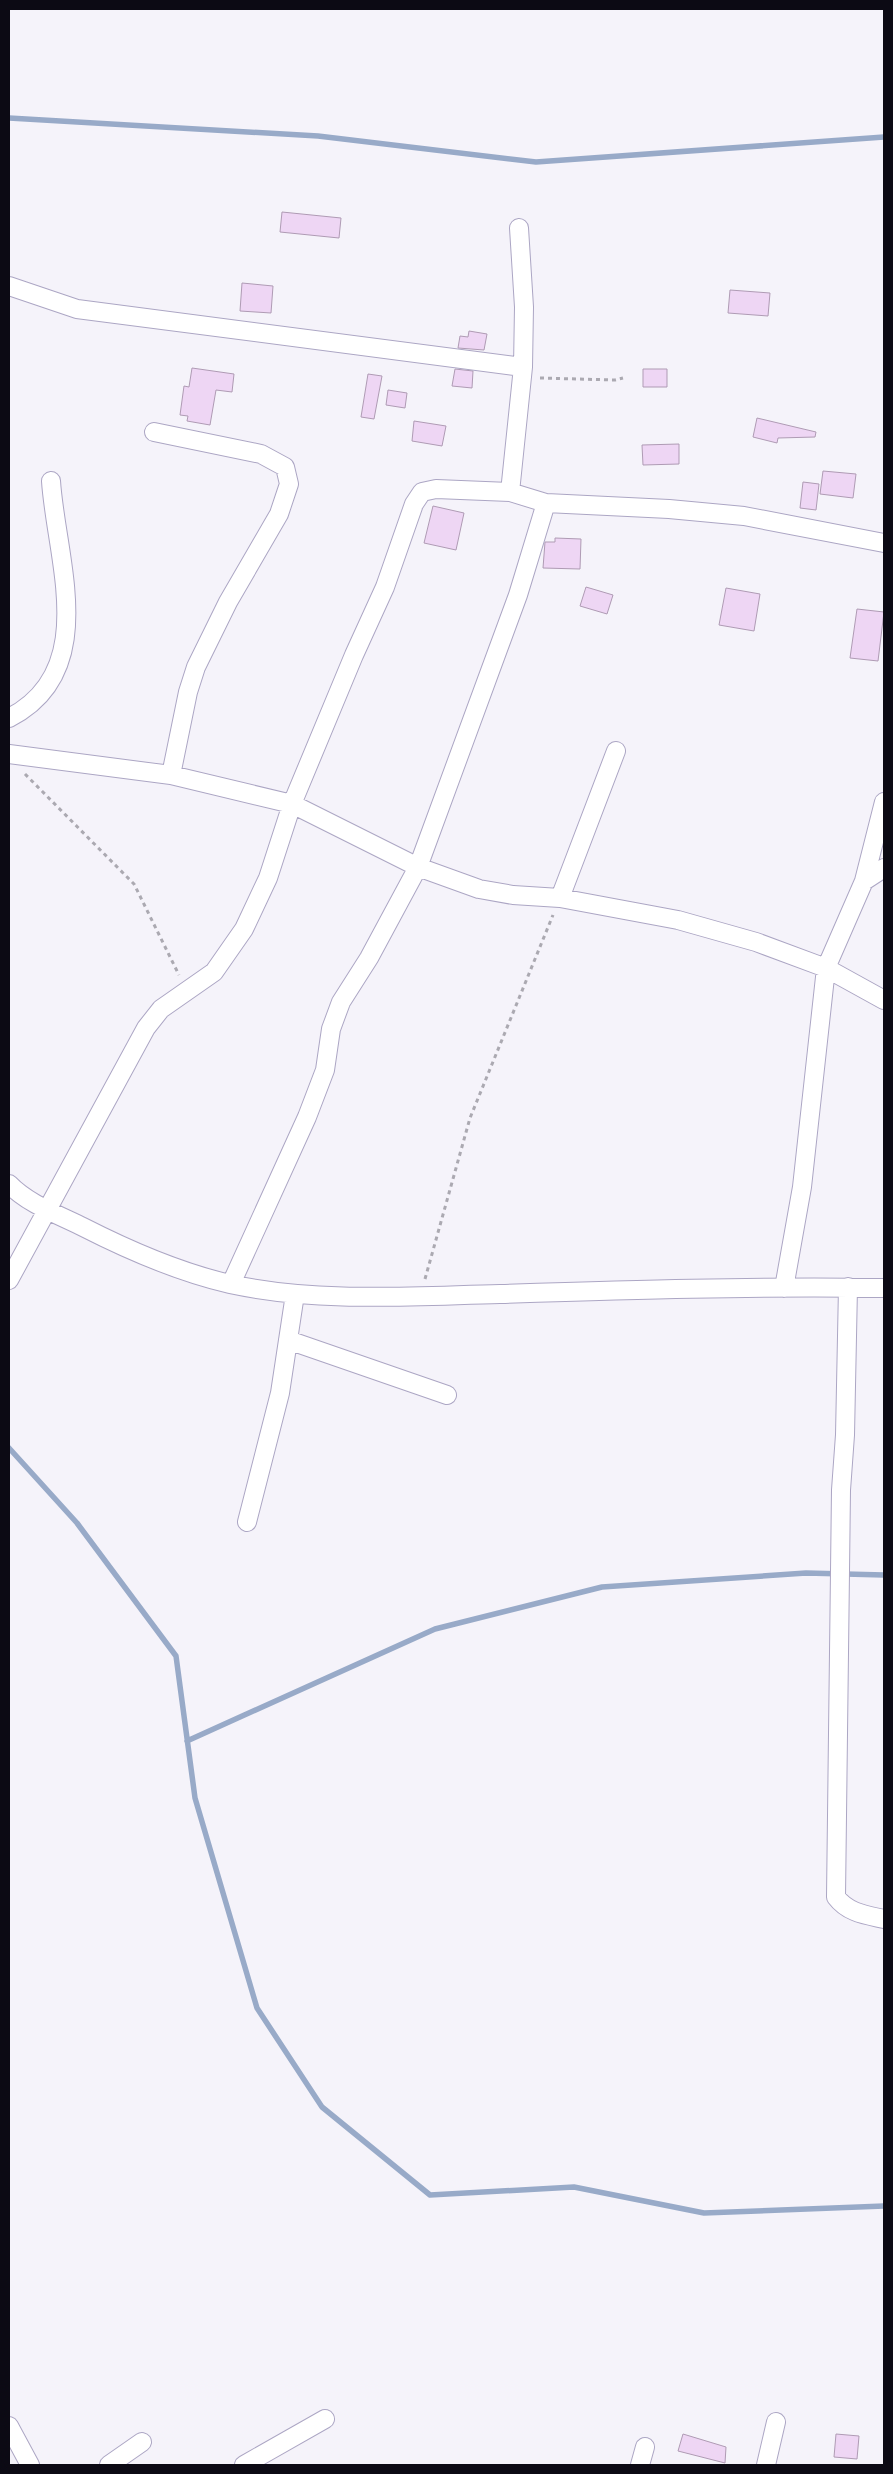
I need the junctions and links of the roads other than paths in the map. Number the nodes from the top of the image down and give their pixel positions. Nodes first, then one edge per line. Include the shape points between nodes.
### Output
1 (519, 228) dead end
2 (9, 286) edge
3 (522, 373) junction
4 (154, 432) dead end
5 (51, 481) dead end
6 (510, 492) junction
7 (546, 503) junction
8 (884, 543) edge
9 (9, 718) edge
10 (616, 751) dead end
11 (9, 754) edge
12 (171, 775) junction
13 (884, 802) edge
14 (292, 804) junction
15 (418, 868) junction
16 (884, 868) edge
17 (864, 881) junction
18 (560, 898) junction
19 (826, 968) junction
20 (884, 1000) edge
21 (9, 1184) edge
22 (47, 1209) junction
23 (9, 1280) edge
24 (230, 1284) junction
25 (784, 1288) junction
26 (848, 1288) junction
27 (884, 1288) edge
28 (295, 1294) junction
29 (288, 1340) junction
30 (447, 1395) dead end
31 (248, 1522) dead end
32 (884, 1919) edge
33 (325, 2419) dead end
34 (776, 2422) dead end
35 (9, 2426) edge
36 (142, 2442) dead end
37 (645, 2447) dead end
38 (30, 2465) edge
39 (109, 2465) edge
40 (244, 2465) edge
41 (640, 2465) edge
42 (766, 2465) edge

1 - 3 street via 524,307
2 - 3 street via 77,308
3 - 6 street
4 - 12 street via 261,454 284,467 289,484 279,514 228,602 196,667
5 - 9 street via 66,580 63,640 55,672 42,695
6 - 7 street
6 - 14 street via 436,489 422,492 414,504 385,587
7 - 8 street via 744,516
7 - 15 street via 514,604
10 - 18 street
11 - 12 street
12 - 14 street
13 - 17 street
14 - 15 street
14 - 22 street via 268,878 244,928 214,972 161,1009 146,1028
15 - 18 street via 480,889
15 - 24 street via 369,958 340,1002 331,1029 325,1070 307,1117
16 - 17 street
17 - 19 street
18 - 19 street via 678,920 756,942
19 - 20 street
19 - 25 street via 802,1187
21 - 22 street via 15,1191
22 - 23 street
22 - 24 street via 179,1270
24 - 28 street
25 - 26 street
25 - 28 street via 420,1296
26 - 27 street
26 - 32 street via 841,1490 836,1897 852,1911
28 - 29 street
29 - 30 street
29 - 31 street via 280,1393
33 - 40 street
34 - 42 street
35 - 38 street
36 - 39 street
37 - 41 street

